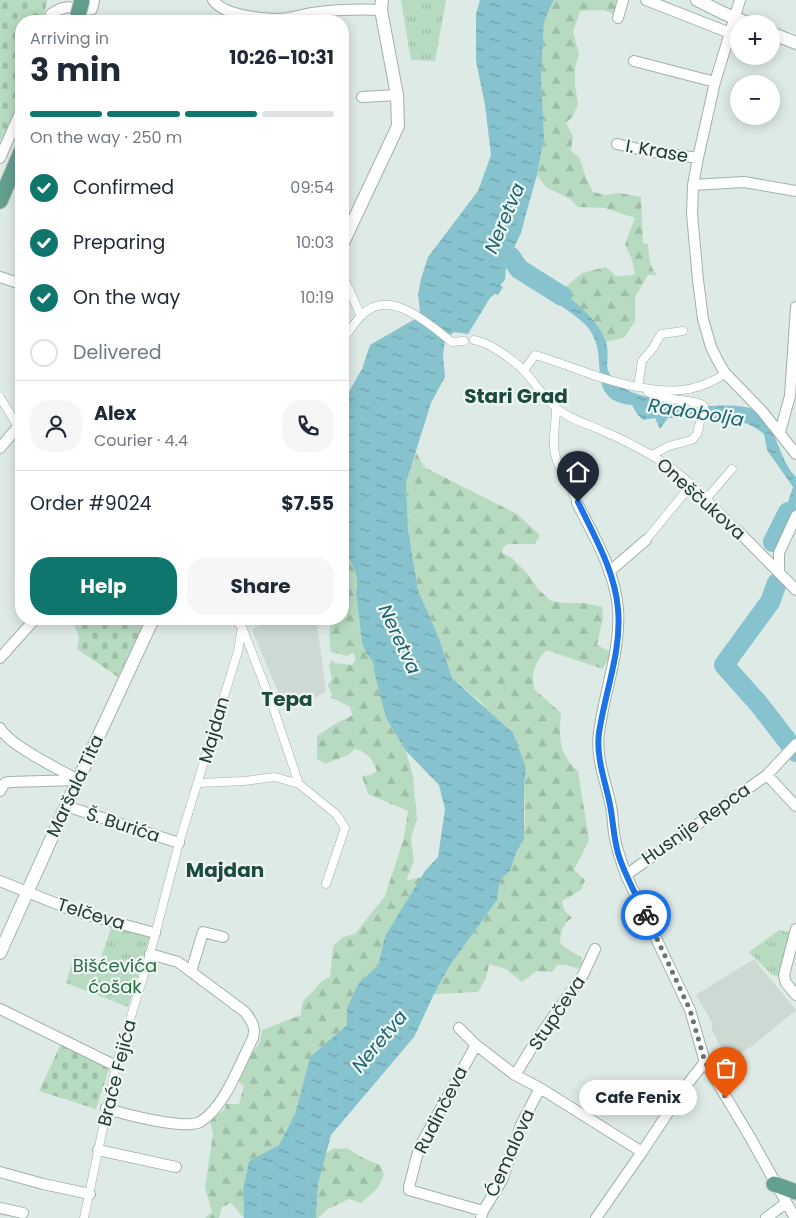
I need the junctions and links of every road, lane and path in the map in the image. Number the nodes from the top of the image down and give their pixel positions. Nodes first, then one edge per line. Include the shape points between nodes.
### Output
1 (94, 0) edge
2 (213, 0) edge
3 (622, 0) edge
4 (646, 0) edge
5 (697, 0) edge
6 (740, 0) edge
7 (381, 5) edge
8 (51, 15) edge
9 (244, 15) edge
10 (302, 15) edge
11 (735, 15) edge
12 (730, 16) edge
13 (618, 18) dead end
14 (730, 33) joint
15 (780, 37) edge
16 (796, 43) edge
17 (634, 61) dead end
18 (715, 82) junction
19 (397, 95) junction
20 (362, 97) dead end
21 (15, 124) edge
22 (617, 144) dead end
23 (0, 158) edge
24 (698, 158) junction
25 (15, 166) edge
26 (693, 185) junction
27 (796, 191) edge
28 (0, 202) edge
29 (349, 229) edge
30 (0, 277) edge
31 (15, 282) edge
32 (349, 289) edge
33 (796, 307) edge
34 (361, 316) junction
35 (682, 331) dead end
36 (349, 332) edge
37 (474, 340) dead end
38 (464, 341) dead end
39 (524, 370) junction
40 (725, 373) junction
41 (641, 388) junction
42 (0, 397) edge
43 (556, 408) junction
44 (15, 418) edge
45 (15, 431) edge
46 (780, 432) junction
47 (0, 448) edge
48 (796, 454) edge
49 (652, 455) junction
50 (732, 469) dead end
51 (691, 485) junction
52 (706, 499) junction
53 (578, 502) joint
54 (796, 516) edge
55 (738, 531) joint
56 (646, 540) joint
57 (610, 572) junction
58 (778, 573) junction
59 (796, 590) edge
60 (30, 625) edge
61 (150, 625) edge
62 (242, 627) joint
63 (0, 658) edge
64 (0, 728) edge
65 (796, 744) edge
66 (767, 774) junction
67 (78, 780) junction
68 (199, 783) junction
69 (299, 784) junction
70 (0, 791) edge
71 (66, 806) junction
72 (796, 806) edge
73 (179, 844) junction
74 (626, 875) junction
75 (0, 881) edge
76 (326, 884) dead end
77 (27, 893) junction
78 (796, 929) edge
79 (156, 933) junction
80 (223, 937) dead end
81 (595, 949) dead end
82 (0, 953) edge
83 (150, 954) junction
84 (191, 972) junction
85 (796, 995) edge
86 (0, 1009) edge
87 (459, 1028) dead end
88 (476, 1045) junction
89 (705, 1062) junction
90 (116, 1066) junction
91 (516, 1075) junction
92 (540, 1088) junction
93 (106, 1108) junction
94 (98, 1150) junction
95 (642, 1152) junction
96 (176, 1167) dead end
97 (0, 1172) edge
98 (774, 1184) joint
99 (90, 1194) junction
100 (791, 1198) edge
101 (0, 1208) edge
102 (23, 1213) dead end
103 (482, 1215) edge
104 (84, 1218) edge
105 (596, 1218) edge
106 (766, 1218) edge
107 (795, 1218) edge

1 - 8 street via 92,9 61,6
2 - 9 street
3 - 13 street
4 - 14 street
5 - 12 street
6 - 11 street
7 - 10 street
7 - 19 street
14 - 18 street
15 - 16 street
17 - 18 street
18 - 24 street
19 - 20 street
19 - 29 street via 398,126
21 - 23 street
22 - 24 street, I. Krase
24 - 26 street
25 - 28 main road
26 - 27 street via 744,182
26 - 40 street via 692,214 703,319 711,347
30 - 31 street
32 - 34 street
33 - 46 street via 790,396
34 - 36 street
34 - 38 street via 374,308 391,305 417,315 452,342
35 - 41 street via 661,334 642,361
37 - 39 street, Oneščukova via 483,342
39 - 41 street via 535,354 600,378
39 - 43 street, Oneščukova
40 - 41 street via 694,389 672,392
40 - 46 street
41 - 49 street via 656,396 704,406 697,434 692,440
42 - 44 street
43 - 49 street, Oneščukova
43 - 53 street via 553,440 557,462
45 - 47 street
46 - 48 street
49 - 51 street, Oneščukova
50 - 52 street
51 - 52 street, Oneščukova
51 - 56 street
52 - 55 street, Oneščukova
53 - 57 street
54 - 58 street via 779,553
55 - 58 street, Oneščukova
56 - 57 street
57 - 74 street via 616,591 617,641 599,735 599,758 612,812 614,837
58 - 59 street, Oneščukova
60 - 63 street
61 - 67 street, Maršala Tita
62 - 68 street, Majdan via 238,651
62 - 69 street
64 - 67 street via 21,746
65 - 66 street, Husnije Repca
66 - 72 street, Husnije Repca
66 - 74 street, Husnije Repca
67 - 70 street via 10,782 5,783
67 - 71 street, Maršala Tita
68 - 69 street via 275,777
68 - 73 street, Majdan
69 - 76 street via 336,814 345,828
71 - 73 street, Š. Burića
71 - 77 street, Maršala Tita
73 - 79 street, Braće Fejića
74 - 89 street via 690,1010
75 - 77 street, Telčeva
77 - 79 street, Telčeva via 77,912
77 - 82 street, Maršala Tita
78 - 85 street via 784,975
79 - 83 street, Braće Fejića
80 - 84 street via 203,932
81 - 91 street, Stupčeva via 583,975
83 - 84 street via 178,962
83 - 90 street, Braće Fejića
84 - 93 street via 245,1012 255,1030 219,1103 201,1121 193,1124 159,1121
86 - 90 street
87 - 88 street
88 - 91 street
88 - 103 street, Rudinčeva via 418,1148 409,1190
89 - 95 street
89 - 98 street via 750,1136
90 - 93 street, Braće Fejića
91 - 92 street
92 - 95 street
92 - 103 street, Ćemalova via 521,1125 502,1180
93 - 94 street, Braće Fejića
94 - 96 street
94 - 99 street, Braće Fejića
95 - 105 street
97 - 99 street
98 - 100 main road
99 - 104 street, Braće Fejića
100 - 106 street
100 - 107 street
101 - 102 street

